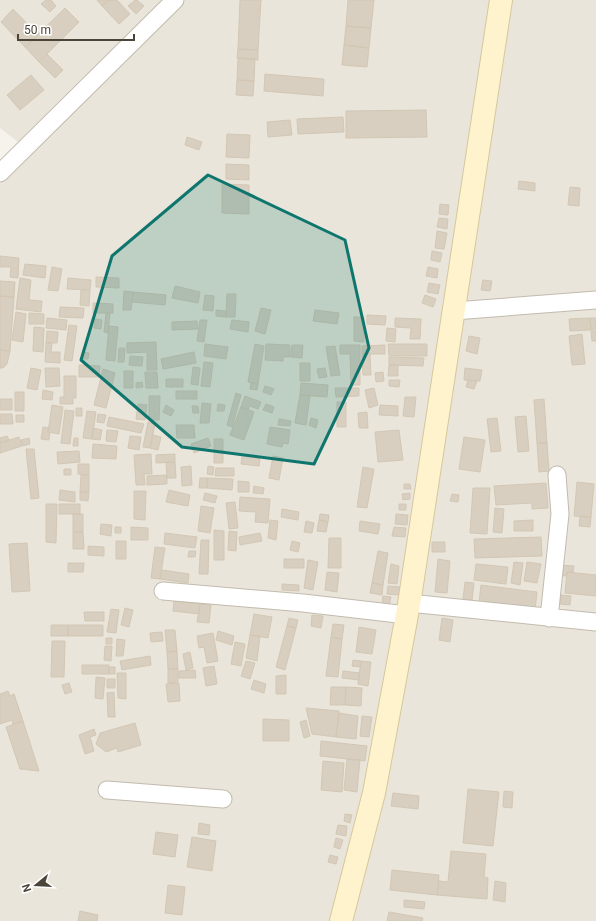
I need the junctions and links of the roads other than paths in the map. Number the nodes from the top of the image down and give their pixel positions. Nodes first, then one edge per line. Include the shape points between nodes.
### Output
1 (175, 0) edge
2 (501, 0) edge
3 (0, 173) edge
4 (596, 300) edge
5 (454, 311) junction
6 (557, 475) dead end
7 (163, 591) dead end
8 (408, 609) junction
9 (549, 618) junction
10 (596, 622) edge
11 (107, 790) dead end
12 (223, 799) dead end
13 (341, 921) edge

1 - 3 street
2 - 5 street
4 - 5 street
5 - 8 street
6 - 9 street via 560,514
7 - 8 street
8 - 9 street
8 - 13 street via 374,793
9 - 10 street
11 - 12 street

